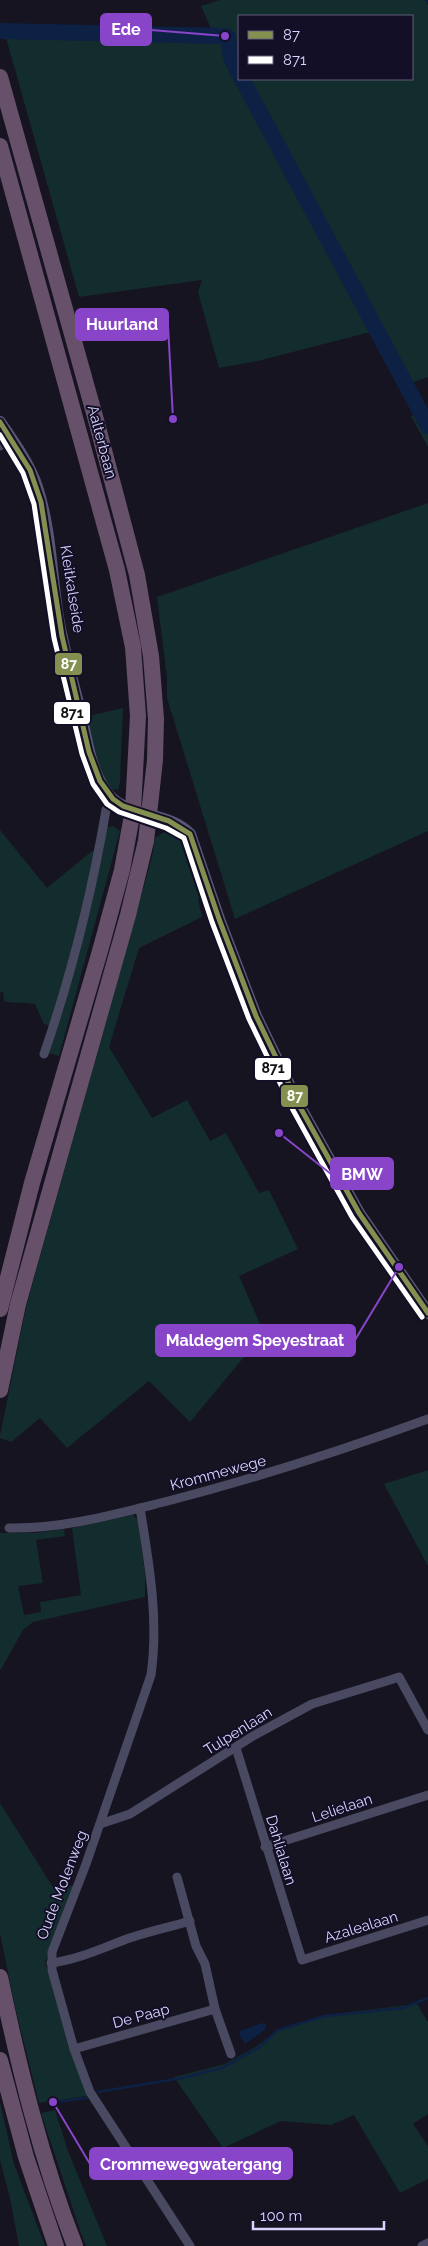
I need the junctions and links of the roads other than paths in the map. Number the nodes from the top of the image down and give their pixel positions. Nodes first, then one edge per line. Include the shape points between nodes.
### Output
1 (0, 77) edge
2 (0, 146) edge
3 (0, 422) edge
4 (11, 439) junction
5 (0, 446) edge
6 (112, 798) junction
7 (132, 810) junction
8 (150, 814) junction
9 (44, 1054) dead end
10 (0, 1308) edge
11 (428, 1313) edge
12 (0, 1390) edge
13 (428, 1419) edge
14 (140, 1508) junction
15 (9, 1528) dead end
16 (428, 1730) edge
17 (236, 1748) junction
18 (428, 1795) edge
19 (100, 1824) junction
20 (265, 1847) junction
21 (177, 1878) dead end
22 (190, 1920) junction
23 (428, 1920) edge
24 (302, 1960) joint
25 (51, 1963) junction
26 (0, 1977) edge
27 (215, 2009) junction
28 (74, 2049) junction
29 (231, 2054) dead end
30 (0, 2060) edge
31 (428, 2243) edge
32 (56, 2246) edge
33 (75, 2246) edge
34 (190, 2246) edge
35 (422, 2246) edge

1 - 8 highway, Aalterbaan via 110,471 147,624 156,719
2 - 7 highway, Aalterbaan via 128,617 138,716
3 - 4 main road, Kleitkalseide
4 - 5 street
4 - 6 main road, Kleitkalseide via 26,461 38,488 61,631 90,758 99,780
6 - 7 main road, Kleitkalseide via 118,805
6 - 9 street via 106,810 89,896
7 - 8 main road
7 - 10 highway, Aalterbaan via 122,870 32,1183
8 - 11 main road via 175,822 190,834 256,1016 292,1090 359,1213
8 - 12 highway, Aalterbaan via 128,915 25,1276
13 - 14 street, Krommewege via 240,1482
14 - 15 street, Krommewege via 36,1529
14 - 19 street, Oude Molenweg via 152,1580 153,1659 147,1691
16 - 17 street, Tulpenlaan via 399,1677 312,1704
17 - 19 street, Tulpenlaan via 130,1814
17 - 20 street, Dahlialaan
18 - 20 street, Lelielaan
19 - 25 street, Oude Molenweg via 52,1952
20 - 24 street, Dahlialaan
21 - 22 street
22 - 25 street via 103,1950
22 - 27 street via 196,1946 205,1964
23 - 24 street, Azalealaan
25 - 28 street, Oude Molenweg
26 - 33 highway via 42,2150
27 - 28 street, De Paap
27 - 29 street
28 - 34 street, Oude Molenweg via 90,2092
30 - 32 highway via 26,2157
31 - 35 street

